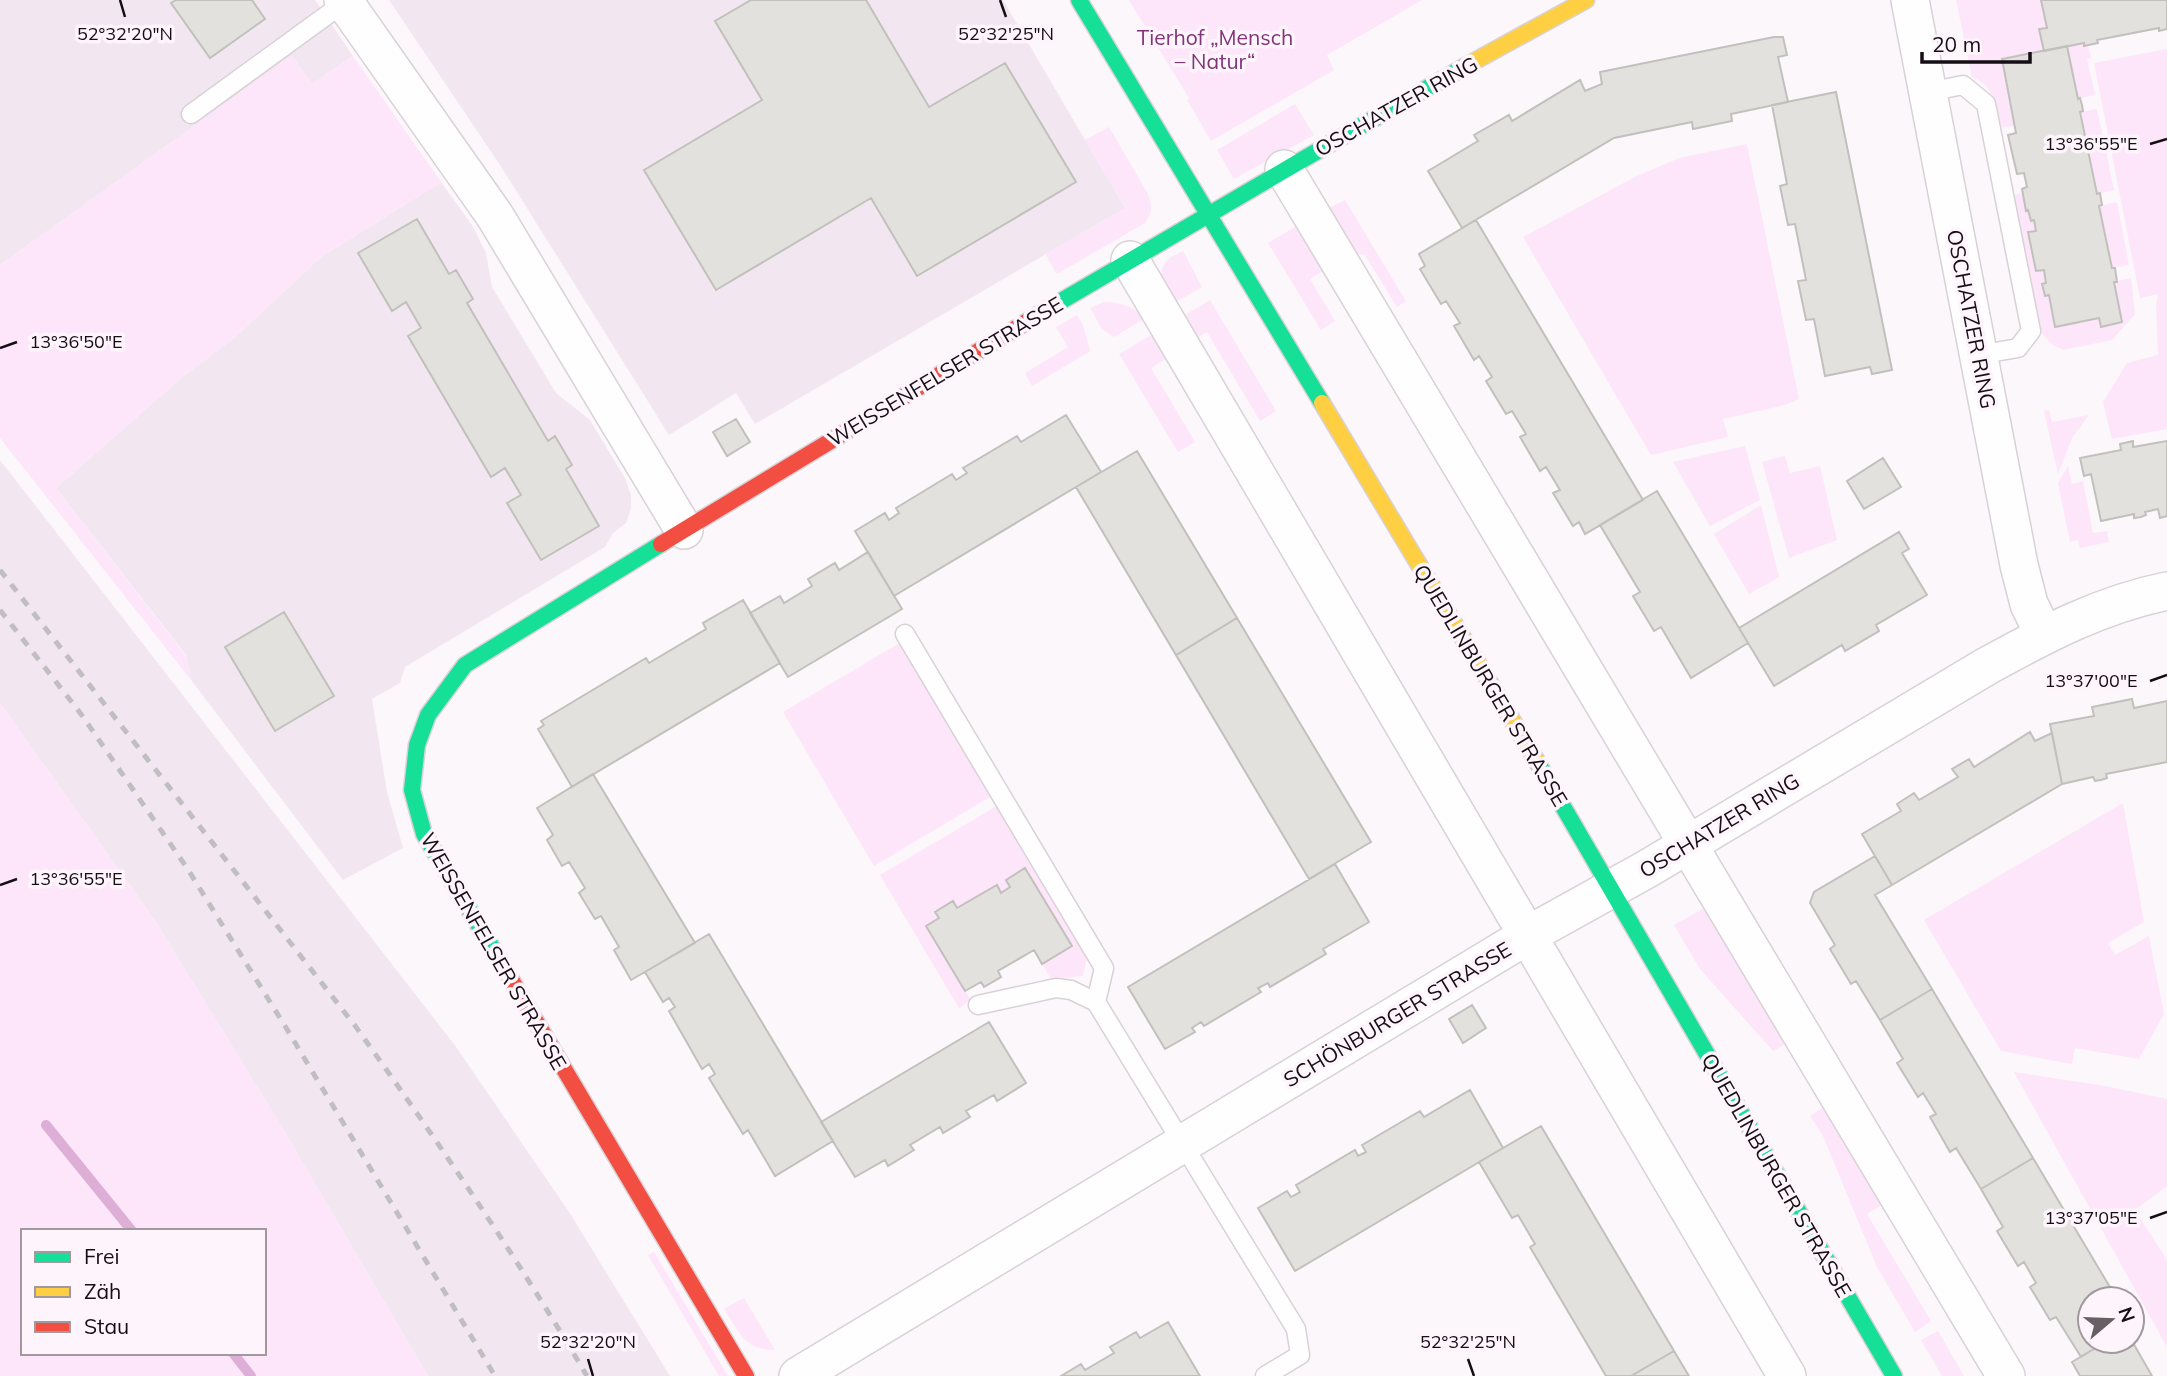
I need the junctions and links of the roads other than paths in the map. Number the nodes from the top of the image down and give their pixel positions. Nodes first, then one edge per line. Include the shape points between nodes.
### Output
1 (1079, 0) edge
2 (1586, 0) edge
3 (1910, 0) edge
4 (344, 1) edge
5 (1928, 92) junction
6 (191, 114) dead end
7 (1283, 169) junction
8 (1208, 214) junction
9 (1130, 260) junction
10 (1978, 355) junction
11 (684, 530) junction
12 (2167, 591) edge
13 (905, 634) dead end
14 (2044, 635) junction
15 (1687, 844) junction
16 (1612, 888) junction
17 (1528, 935) junction
18 (1096, 1002) junction
19 (978, 1005) dead end
20 (1183, 1143) junction
21 (746, 1376) edge
22 (798, 1376) edge
23 (1265, 1376) edge
24 (1787, 1376) edge
25 (1894, 1376) edge
26 (2006, 1376) edge

1 - 8 street, QUEDLINBURGER STRASSE
2 - 7 street, OSCHATZER RING
3 - 5 street, OSCHATZER RING
4 - 6 lane
4 - 11 street via 495,216
5 - 10 street, OSCHATZER RING
5 - 10 lane via 1963,85 1986,104 2031,331 2018,348
7 - 8 street, OSCHATZER RING
7 - 15 street
8 - 9 street, WEISSENFELSER STRASSE
8 - 16 street, QUEDLINBURGER STRASSE
9 - 11 street, WEISSENFELSER STRASSE
9 - 17 street
10 - 14 street, OSCHATZER RING via 2019,565 2029,604
11 - 21 street, WEISSENFELSER STRASSE via 465,665 428,715 417,745 412,790 424,834
12 - 14 street, OSCHATZER RING via 2105,608
13 - 18 lane via 1104,968
14 - 15 street, OSCHATZER RING
15 - 16 street, OSCHATZER RING
15 - 26 street
16 - 17 street, SCHÖNBURGER STRASSE
16 - 25 street, QUEDLINBURGER STRASSE
17 - 20 street, SCHÖNBURGER STRASSE
17 - 24 street
18 - 19 lane via 1056,988
18 - 20 lane
20 - 22 street, SCHÖNBURGER STRASSE
20 - 23 lane via 1296,1329 1300,1355

